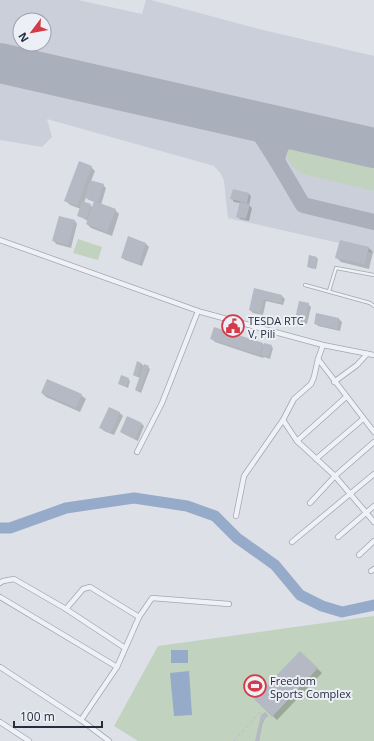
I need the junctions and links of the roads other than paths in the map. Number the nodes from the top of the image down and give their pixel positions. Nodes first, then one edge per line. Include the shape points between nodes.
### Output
1 (0, 240) edge
2 (374, 275) edge
3 (305, 285) dead end
4 (329, 291) junction
5 (374, 306) edge
6 (198, 311) junction
7 (323, 345) junction
8 (367, 354) junction
9 (374, 355) edge
10 (318, 359) junction
11 (334, 382) junction
12 (346, 397) junction
13 (363, 418) junction
14 (283, 420) junction
15 (374, 432) edge
16 (297, 441) junction
17 (374, 442) edge
18 (137, 452) dead end
19 (316, 459) junction
20 (374, 474) edge
21 (335, 476) junction
22 (350, 495) junction
23 (310, 503) dead end
24 (374, 506) edge
25 (366, 513) junction
26 (236, 516) dead end
27 (374, 522) edge
28 (338, 537) dead end
29 (374, 541) edge
30 (292, 542) dead end
31 (359, 554) dead end
32 (0, 583) edge
33 (0, 597) edge
34 (229, 604) dead end
35 (66, 609) junction
36 (139, 617) junction
37 (125, 648) junction
38 (0, 667) edge
39 (117, 667) junction
40 (81, 720) junction
41 (0, 722) edge
42 (29, 741) edge
43 (110, 741) edge

1 - 6 street
2 - 4 lane via 336,268
3 - 4 lane
4 - 5 lane
6 - 7 street
6 - 18 street via 162,403
7 - 8 street
7 - 10 street
8 - 9 street
8 - 11 street
10 - 11 street
10 - 14 street via 311,384 294,399
11 - 12 street
12 - 13 street
12 - 16 street
13 - 15 street
13 - 19 street
14 - 16 street
14 - 26 street via 244,476
16 - 19 street
17 - 21 street
19 - 21 street
20 - 22 street
21 - 22 street
21 - 23 street
22 - 25 street
22 - 30 street
24 - 25 street
25 - 27 street
25 - 28 street
29 - 31 street
32 - 35 street via 14,579
33 - 39 street
34 - 36 street via 152,598
35 - 36 street via 83,589 90,587
35 - 37 street
36 - 37 street
37 - 39 street
38 - 40 street
39 - 40 street
40 - 43 street
41 - 42 street

